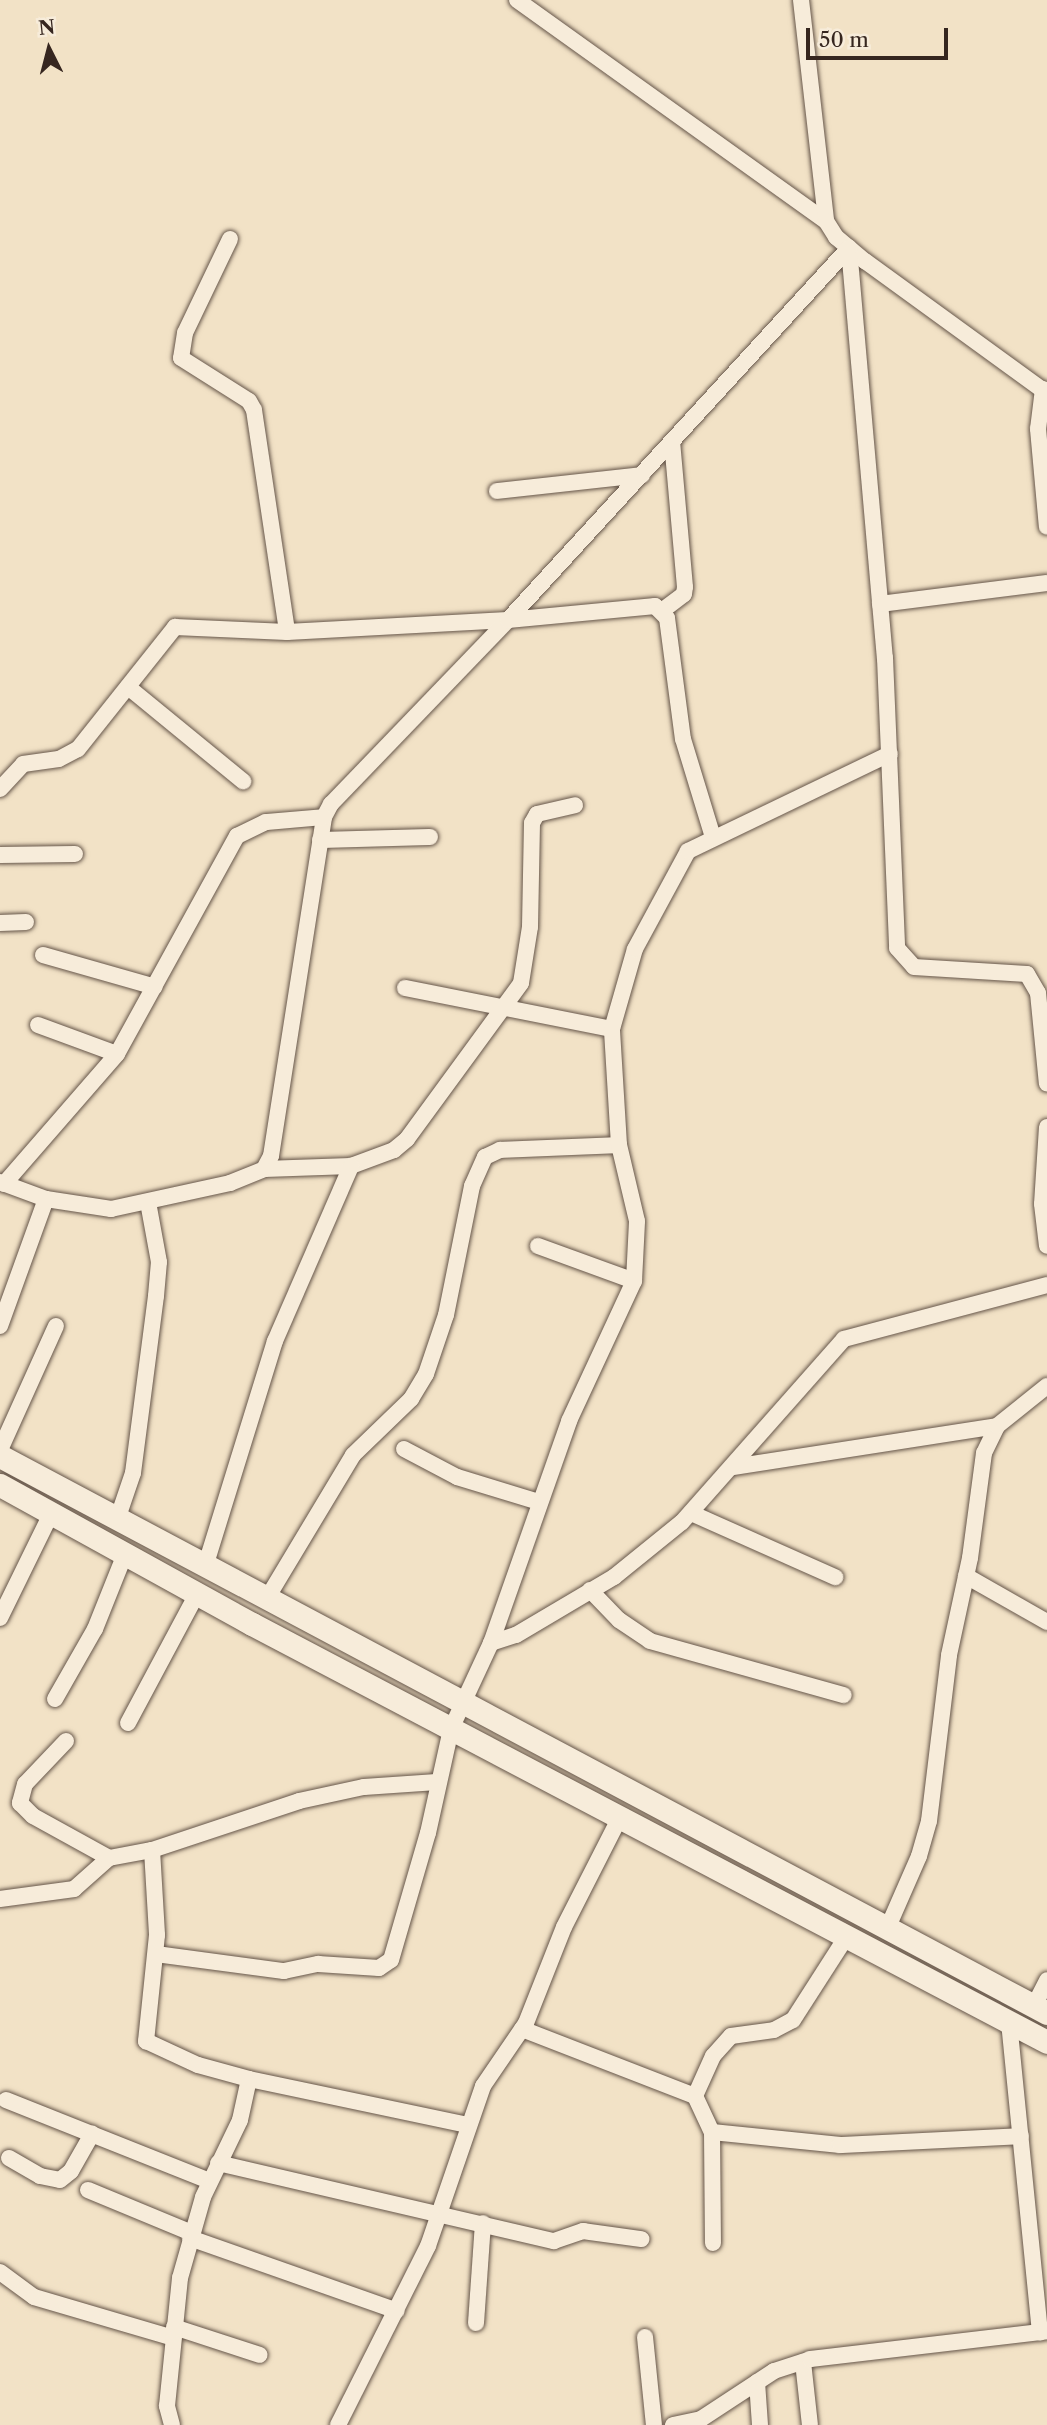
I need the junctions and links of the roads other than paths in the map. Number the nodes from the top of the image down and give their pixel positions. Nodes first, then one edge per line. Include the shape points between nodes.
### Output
1 (517, 0) edge
2 (801, 0) edge
3 (826, 221) junction
4 (230, 239) dead end
5 (849, 248) junction
6 (1045, 391) edge
7 (672, 442) junction
8 (642, 475) junction
9 (498, 491) dead end
10 (1047, 527) edge
11 (1047, 583) edge
12 (880, 604) junction
13 (663, 610) junction
14 (508, 620) junction
15 (287, 632) junction
16 (128, 687) junction
17 (890, 754) junction
18 (243, 781) dead end
19 (0, 789) edge
20 (575, 805) dead end
21 (324, 817) junction
22 (430, 837) dead end
23 (713, 837) junction
24 (320, 840) junction
25 (75, 854) dead end
26 (0, 855) edge
27 (26, 922) dead end
28 (0, 923) edge
29 (43, 955) dead end
30 (155, 987) junction
31 (405, 988) dead end
32 (506, 1007) junction
33 (38, 1025) dead end
34 (612, 1029) junction
35 (117, 1054) junction
36 (1047, 1084) edge
37 (1047, 1127) edge
38 (619, 1145) junction
39 (351, 1166) junction
40 (264, 1169) junction
41 (2, 1183) edge
42 (46, 1199) junction
43 (148, 1202) junction
44 (538, 1246) dead end
45 (1047, 1246) edge
46 (634, 1281) junction
47 (1047, 1285) edge
48 (0, 1326) edge
49 (55, 1326) dead end
50 (1047, 1386) edge
51 (996, 1426) junction
52 (404, 1449) dead end
53 (0, 1450) edge
54 (0, 1456) edge
55 (733, 1467) junction
56 (0, 1485) edge
57 (539, 1502) junction
58 (691, 1513) junction
59 (51, 1514) junction
60 (117, 1520) junction
61 (125, 1554) junction
62 (205, 1567) junction
63 (966, 1576) junction
64 (835, 1577) dead end
65 (590, 1590) junction
66 (197, 1594) junction
67 (266, 1600) junction
68 (0, 1618) edge
69 (1047, 1622) edge
70 (491, 1643) junction
71 (844, 1695) dead end
72 (55, 1699) dead end
73 (461, 1704) junction
74 (128, 1723) dead end
75 (451, 1729) junction
76 (66, 1741) dead end
77 (436, 1782) junction
78 (620, 1817) junction
79 (152, 1850) junction
80 (109, 1858) junction
81 (0, 1899) edge
82 (888, 1927) junction
83 (846, 1936) junction
84 (156, 1954) junction
85 (1047, 1980) edge
86 (1040, 2010) edge
87 (1009, 2022) junction
88 (522, 2029) junction
89 (1047, 2042) edge
90 (249, 2079) junction
91 (695, 2096) junction
92 (6, 2100) dead end
93 (468, 2125) junction
94 (712, 2132) junction
95 (92, 2134) junction
96 (1021, 2136) junction
97 (9, 2158) dead end
98 (219, 2163) junction
99 (210, 2181) junction
100 (88, 2190) dead end
101 (441, 2213) junction
102 (483, 2223) junction
103 (191, 2236) junction
104 (641, 2239) dead end
105 (713, 2243) dead end
106 (0, 2272) edge
107 (397, 2311) junction
108 (476, 2323) dead end
109 (1044, 2332) edge
110 (173, 2333) junction
111 (645, 2337) dead end
112 (260, 2355) dead end
113 (803, 2362) junction
114 (757, 2382) junction
115 (172, 2425) edge
116 (338, 2425) edge
117 (654, 2425) edge
118 (673, 2425) edge
119 (760, 2425) edge
120 (810, 2425) edge

1 - 3 street
2 - 3 street
3 - 5 street
4 - 15 street via 185,333 181,358 249,401 254,410
5 - 6 street
5 - 7 street
5 - 12 street
6 - 10 street via 1038,429
7 - 8 street
7 - 13 street via 685,587 684,594
8 - 9 street
8 - 14 street
11 - 12 street
12 - 17 street
13 - 14 street via 642,606
13 - 23 street via 673,640 683,739
14 - 15 street
14 - 21 street via 341,791
15 - 16 street via 175,627
16 - 18 street
16 - 19 street via 78,749 59,760 23,764
17 - 23 street
17 - 36 street via 901,957 914,967 1027,974 1038,993
20 - 32 street via 537,814 532,823 527,965
21 - 24 street
21 - 30 street via 266,822 237,835
22 - 24 street
23 - 34 street via 688,851 653,911 635,949
24 - 40 street via 271,1156
25 - 26 street
27 - 28 street
29 - 30 street
30 - 35 street
31 - 32 street
32 - 34 street
32 - 39 street via 407,1139 394,1150
33 - 35 street
34 - 38 street
35 - 41 street
37 - 45 street via 1042,1203
38 - 46 street via 636,1221
38 - 67 street via 500,1150 485,1157 472,1186 446,1315 426,1374 411,1399 353,1455
39 - 40 street
39 - 62 street via 275,1341
40 - 43 street via 230,1183
41 - 42 street
42 - 43 street via 111,1209
42 - 48 street
43 - 60 street via 159,1262 133,1473
44 - 46 street
46 - 57 street via 569,1421
47 - 55 street via 844,1339
49 - 53 street
50 - 51 street
51 - 55 street
51 - 63 street via 981,1467
52 - 57 street via 457,1477
54 - 60 main road
55 - 58 street
56 - 59 main road
57 - 70 street
58 - 64 street
58 - 65 street via 614,1577
59 - 61 main road
59 - 68 street
60 - 62 main road
61 - 66 main road
61 - 72 street via 89,1640
62 - 67 main road
63 - 69 street
63 - 82 street via 949,1655 929,1821
65 - 70 street via 522,1631
65 - 71 street via 619,1620 650,1641
66 - 74 street
66 - 75 main road
67 - 73 main road
70 - 73 street
73 - 75 street
73 - 82 main road
75 - 77 street
75 - 78 main road
76 - 80 street via 25,1784 20,1803 33,1816
77 - 79 street via 335,1792
77 - 84 street via 415,1881 386,1967 318,1964 284,1971
78 - 83 main road
78 - 88 street via 564,1927
79 - 80 street
79 - 84 street
80 - 81 street via 74,1889
82 - 86 main road
83 - 87 main road
83 - 91 street via 793,2020 774,2030 731,2036 713,2056
84 - 90 street via 146,2041 198,2065
85 - 86 street
87 - 89 main road
87 - 96 street
88 - 91 street
88 - 93 street via 483,2086
90 - 93 street
90 - 98 street via 240,2120
91 - 94 street
92 - 95 street
93 - 101 street
94 - 96 street via 840,2145
94 - 105 street
95 - 97 street via 60,2180 40,2176
95 - 99 street
96 - 109 street
98 - 99 street
98 - 101 street
99 - 103 street
100 - 103 street
101 - 102 street
101 - 107 street
102 - 104 street via 554,2241 583,2231
102 - 108 street
103 - 107 street
103 - 110 street
106 - 110 street via 40,2300
107 - 116 street
109 - 113 street
110 - 112 street
110 - 115 street via 167,2406
111 - 117 street
113 - 114 street
113 - 120 street
114 - 118 street via 701,2419
114 - 119 street

